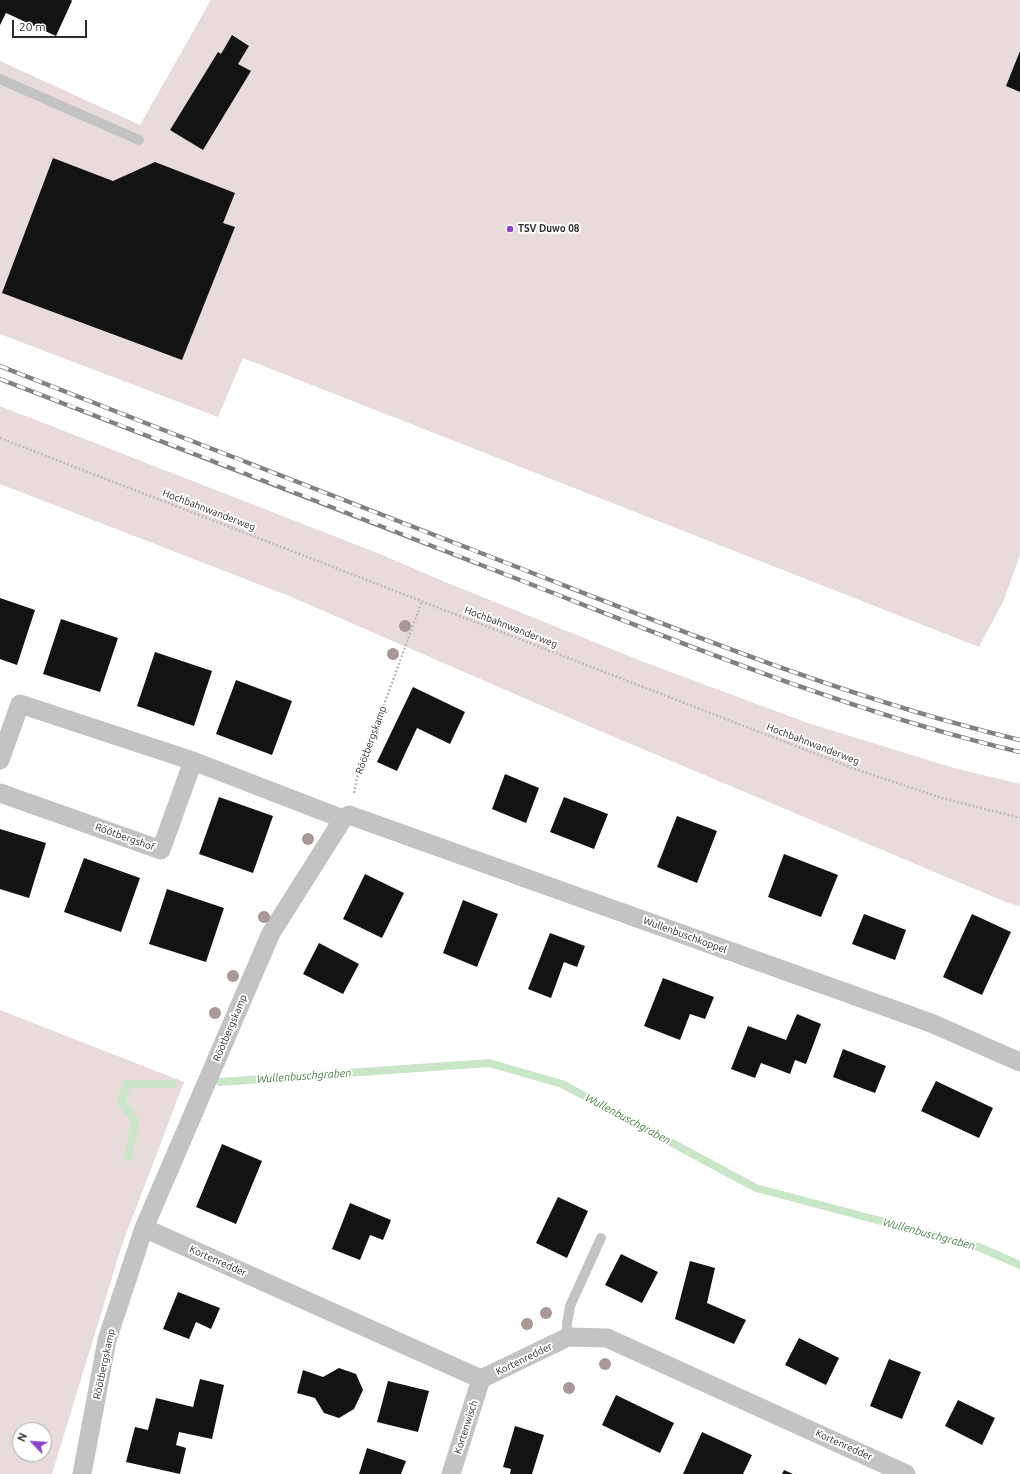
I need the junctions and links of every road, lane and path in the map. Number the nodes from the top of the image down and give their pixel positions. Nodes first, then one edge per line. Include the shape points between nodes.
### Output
1 (0, 79) edge
2 (139, 140) dead end
3 (0, 438) edge
4 (422, 601) junction
5 (0, 760) edge
6 (193, 761) junction
7 (0, 793) edge
8 (346, 817) junction
9 (1020, 818) edge
10 (1020, 1062) edge
11 (144, 1228) junction
12 (601, 1238) dead end
13 (567, 1338) junction
14 (481, 1379) junction
15 (82, 1474) edge
16 (451, 1474) edge
17 (906, 1474) edge

1 - 2 lane
3 - 4 path, Hochbahnwanderweg
4 - 8 path, Röötbergskamp via 357,778
4 - 9 path, Hochbahnwanderweg via 855,769 942,798
5 - 6 street via 20,704
6 - 7 street, Röötbergshof via 161,850
6 - 8 street
8 - 10 street, Wullenbuschkoppel via 932,1023
8 - 11 street, Röötbergskamp via 272,933
11 - 14 street, Kortenredder
11 - 15 street, Röötbergskamp via 107,1340
12 - 13 lane via 570,1306 566,1323
13 - 14 street, Kortenredder
13 - 17 street, Kortenredder via 607,1338
14 - 16 street, Kortenwisch

